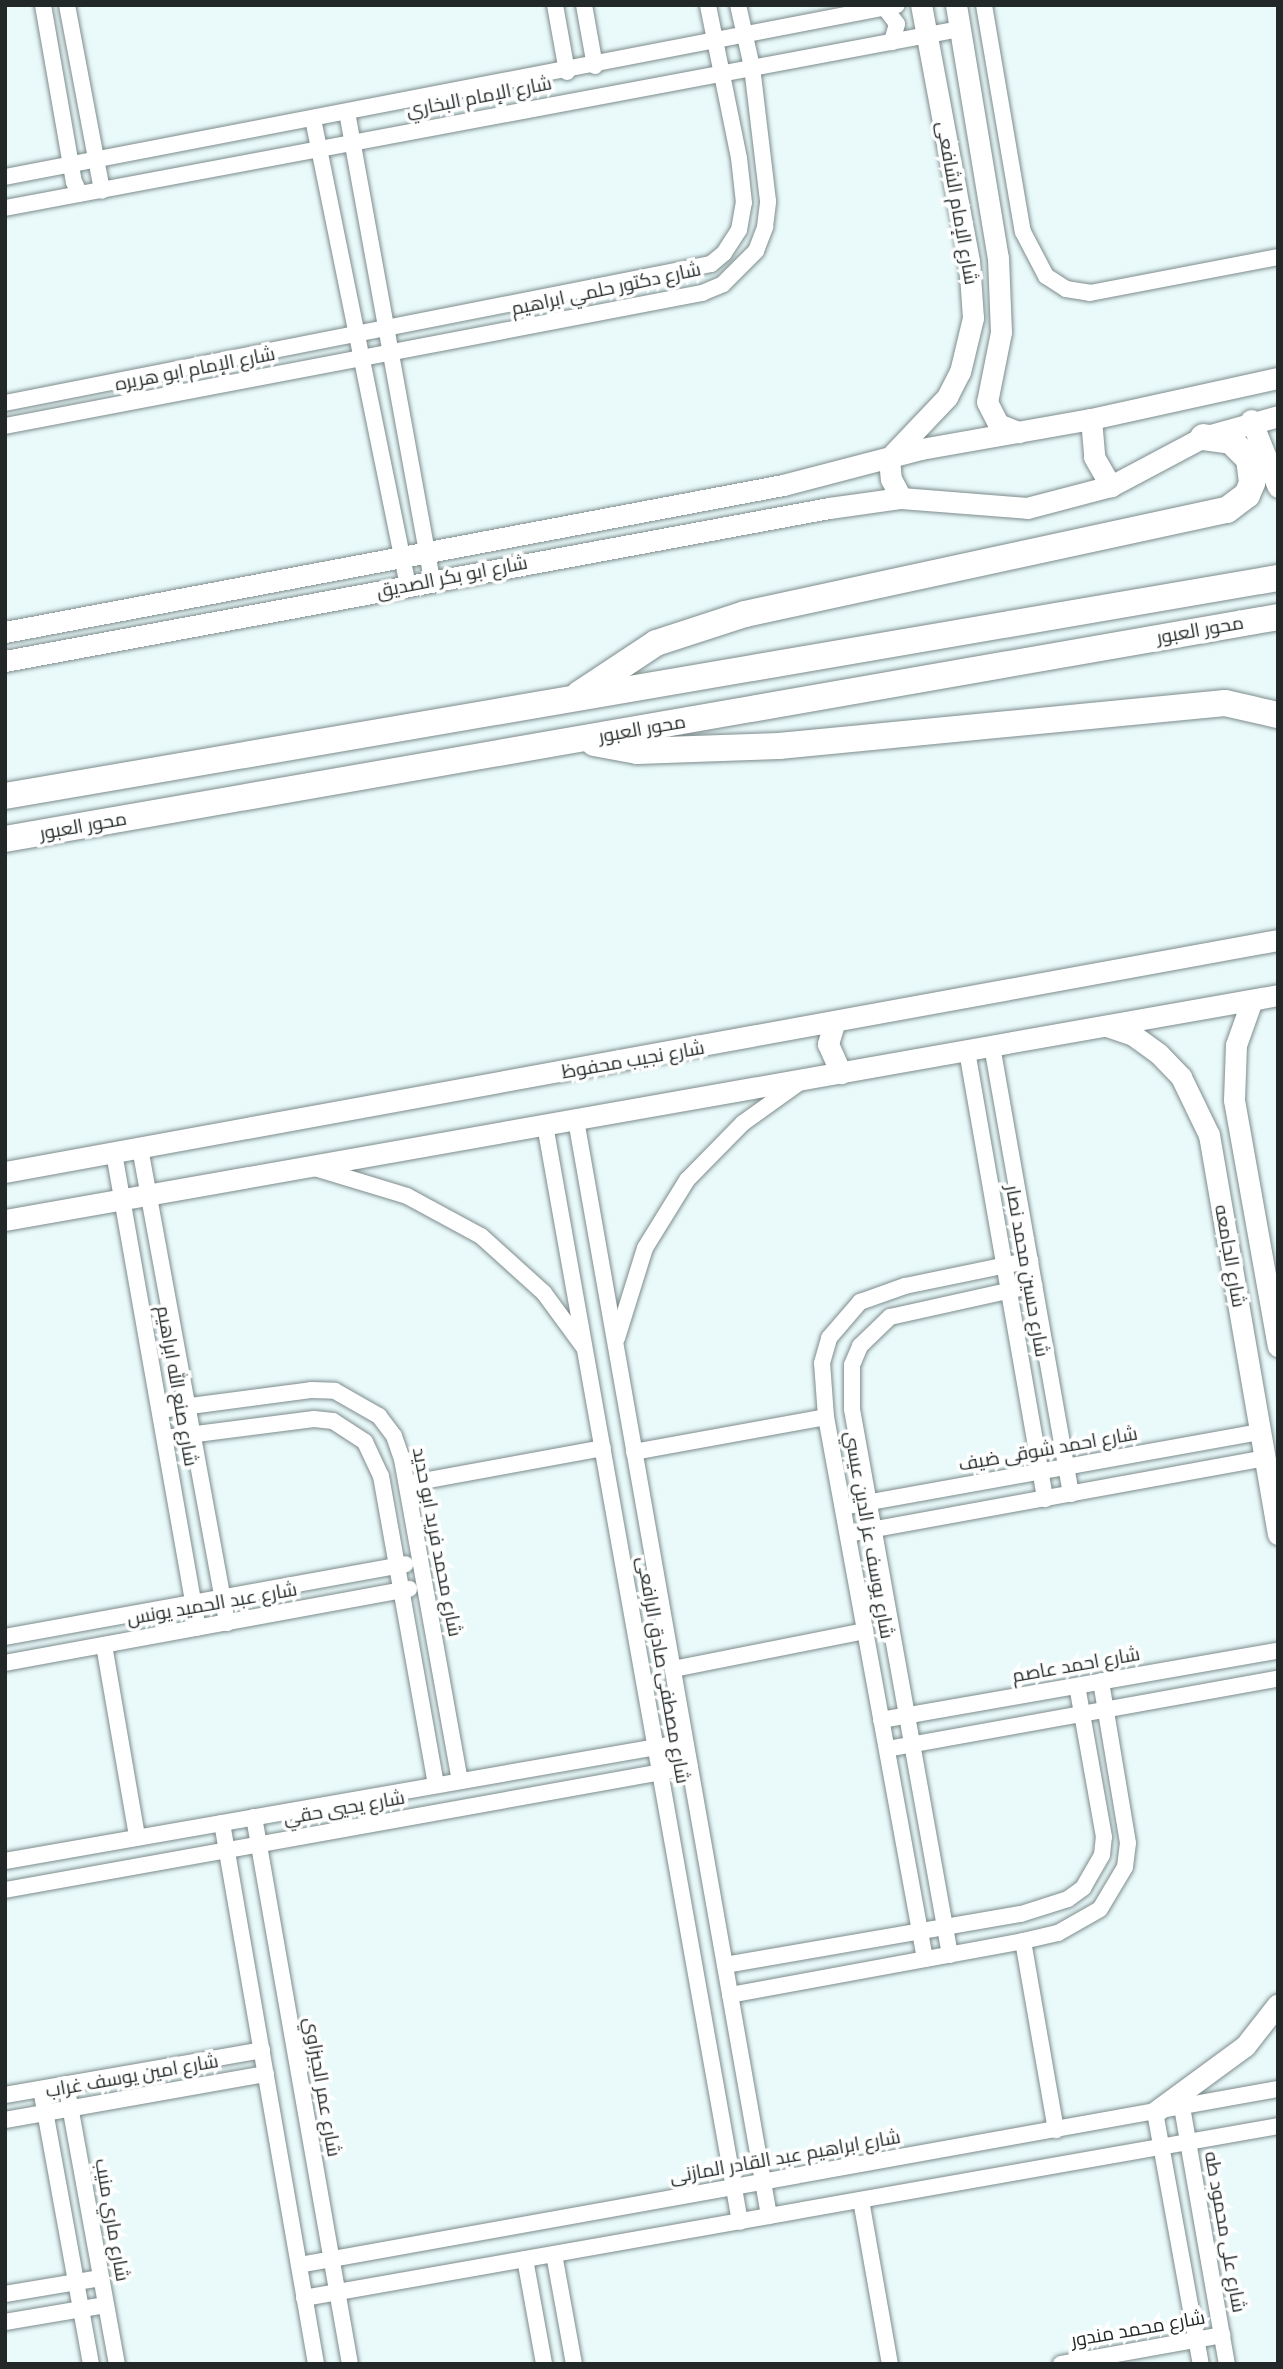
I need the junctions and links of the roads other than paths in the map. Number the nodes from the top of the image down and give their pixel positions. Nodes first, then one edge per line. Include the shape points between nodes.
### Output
1 (43, 5) edge
2 (67, 5) edge
3 (555, 5) edge
4 (584, 5) edge
5 (708, 5) edge
6 (738, 5) edge
7 (922, 5) edge
8 (956, 5) edge
9 (985, 5) edge
10 (891, 7) edge
11 (960, 29) junction
12 (927, 35) junction
13 (745, 37) junction
14 (892, 42) junction
15 (716, 43) junction
16 (596, 66) junction
17 (752, 68) junction
18 (567, 72) junction
19 (722, 73) junction
20 (347, 112) junction
21 (313, 118) junction
22 (352, 143) junction
23 (319, 149) junction
24 (98, 159) junction
25 (71, 164) junction
26 (5, 177) edge
27 (102, 191) junction
28 (80, 194) junction
29 (5, 208) edge
30 (1278, 257) edge
31 (388, 330) junction
32 (357, 336) junction
33 (392, 353) junction
34 (362, 358) junction
35 (1278, 378) edge
36 (5, 402) edge
37 (1278, 416) edge
38 (1091, 419) junction
39 (1251, 421) junction
40 (5, 426) edge
41 (1020, 433) junction
42 (1203, 436) junction
43 (889, 458) junction
44 (783, 485) junction
45 (1111, 486) junction
46 (1278, 487) edge
47 (901, 498) junction
48 (788, 515) junction
49 (427, 552) junction
50 (402, 557) junction
51 (432, 580) junction
52 (1266, 580) edge
53 (408, 585) junction
54 (1270, 618) edge
55 (5, 632) edge
56 (5, 661) edge
57 (578, 695) junction
58 (1278, 715) edge
59 (582, 740) junction
60 (5, 796) edge
61 (5, 839) edge
62 (1278, 930) edge
63 (1268, 942) edge
64 (1278, 995) edge
65 (1252, 1000) junction
66 (834, 1024) junction
67 (1105, 1025) junction
68 (992, 1046) junction
69 (967, 1051) junction
70 (841, 1073) junction
71 (803, 1079) junction
72 (576, 1120) junction
73 (545, 1125) junction
74 (140, 1148) junction
75 (114, 1153) junction
76 (309, 1167) junction
77 (5, 1172) edge
78 (149, 1195) junction
79 (122, 1199) junction
80 (5, 1220) edge
81 (1256, 1227) junction
82 (1225, 1231) junction
83 (1030, 1260) junction
84 (1004, 1265) junction
85 (1034, 1285) junction
86 (1009, 1290) junction
87 (615, 1343) junction
88 (1278, 1346) edge
89 (585, 1349) junction
90 (187, 1406) junction
91 (159, 1410) junction
92 (826, 1417) junction
93 (1260, 1432) junction
94 (192, 1434) junction
95 (164, 1438) junction
96 (603, 1448) junction
97 (634, 1452) junction
98 (1265, 1458) junction
99 (1066, 1467) junction
100 (1040, 1472) junction
101 (407, 1484) junction
102 (1071, 1494) junction
103 (1045, 1499) junction
104 (869, 1502) junction
105 (843, 1507) junction
106 (874, 1529) junction
107 (848, 1534) junction
108 (1278, 1534) edge
109 (421, 1561) junction
110 (397, 1565) junction
111 (426, 1586) junction
112 (401, 1591) junction
113 (222, 1597) junction
114 (194, 1602) junction
115 (227, 1623) junction
116 (198, 1628) junction
117 (865, 1631) junction
118 (5, 1637) edge
119 (104, 1645) junction
120 (1278, 1651) edge
121 (7, 1663) edge
122 (673, 1669) junction
123 (1278, 1679) edge
124 (1101, 1681) junction
125 (1077, 1686) junction
126 (1107, 1713) junction
127 (907, 1716) junction
128 (1083, 1717) junction
129 (881, 1720) junction
130 (685, 1742) junction
131 (913, 1745) junction
132 (656, 1747) junction
133 (887, 1749) junction
134 (690, 1767) junction
135 (660, 1772) junction
136 (460, 1781) junction
137 (436, 1785) junction
138 (254, 1817) junction
139 (222, 1823) junction
140 (137, 1838) junction
141 (259, 1845) junction
142 (227, 1850) junction
143 (5, 1861) edge
144 (5, 1890) edge
145 (945, 1927) junction
146 (920, 1931) junction
147 (1023, 1941) junction
148 (950, 1955) junction
149 (925, 1959) junction
150 (725, 1965) junction
151 (730, 1996) junction
152 (1278, 2004) edge
153 (262, 2050) junction
154 (266, 2074) junction
155 (66, 2084) junction
156 (41, 2089) junction
157 (1278, 2090) edge
158 (5, 2095) edge
159 (1182, 2107) junction
160 (70, 2109) junction
161 (1155, 2112) junction
162 (45, 2113) junction
163 (5, 2120) edge
164 (1278, 2126) edge
165 (1056, 2130) junction
166 (1188, 2143) junction
167 (1161, 2147) junction
168 (764, 2182) junction
169 (734, 2188) junction
170 (861, 2200) junction
171 (769, 2216) junction
172 (740, 2222) junction
173 (554, 2254) junction
174 (525, 2259) junction
175 (331, 2260) junction
176 (299, 2265) junction
177 (101, 2278) junction
178 (76, 2282) junction
179 (337, 2292) junction
180 (5, 2294) edge
181 (304, 2298) junction
182 (106, 2305) junction
183 (81, 2309) junction
184 (5, 2322) edge
185 (1222, 2334) junction
186 (1197, 2339) junction
187 (1224, 2363) edge
188 (91, 2364) edge
189 (117, 2364) edge
190 (316, 2364) edge
191 (349, 2364) edge
192 (544, 2364) edge
193 (574, 2364) edge
194 (890, 2364) edge
195 (1061, 2364) edge
196 (1201, 2364) edge

1 - 25 street
2 - 24 street
3 - 18 street
4 - 16 street
5 - 15 street, شارع دكتور حلمي ابراهيم
6 - 13 street, شارع دكتور حلمي ابراهيم
7 - 12 street, شارع الإمام الشافعى
8 - 11 street, شارع الإمام الشافعى
9 - 30 street via 1023,232 1046,276 1066,289 1090,293
10 - 13 street, شارع الإمام البخاري
10 - 14 street via 897,24
11 - 12 street, شارع الإمام البخاري
11 - 41 street, شارع الإمام الشافعى via 998,258 1000,332 987,402 998,424
12 - 14 street, شارع الإمام البخاري
12 - 43 street, شارع الإمام الشافعى via 969,261 973,318 964,359 947,397
13 - 15 street, شارع الإمام البخاري
13 - 17 street, شارع دكتور حلمي ابراهيم
14 - 17 street, شارع الإمام البخاري
15 - 16 street, شارع الإمام البخاري
15 - 19 street, شارع دكتور حلمي ابراهيم
16 - 18 street, شارع الإمام البخاري
17 - 19 street, شارع الإمام البخاري
17 - 33 street, شارع دكتور حلمي ابراهيم via 768,201 756,251 735,276 702,293
18 - 20 street, شارع الإمام البخاري
19 - 22 street, شارع الإمام البخاري
19 - 31 street, شارع دكتور حلمي ابراهيم via 740,158 744,203 739,230 718,259 694,271
20 - 21 street, شارع الإمام البخاري
20 - 22 street
21 - 23 street
21 - 24 street, شارع الإمام البخاري
22 - 23 street, شارع الإمام البخاري
22 - 31 street
23 - 27 street, شارع الإمام البخاري
23 - 32 street
24 - 25 street, شارع الإمام البخاري
24 - 27 street
25 - 26 street, شارع الإمام البخاري
25 - 28 street
27 - 28 street, شارع الإمام البخاري
28 - 29 street, شارع الإمام البخاري
31 - 32 street, شارع الإمام ابو هريره
31 - 33 street
32 - 34 street
32 - 36 street, شارع الإمام ابو هريره
33 - 34 street, شارع الإمام ابو هريره
33 - 49 street
34 - 40 street, شارع الإمام ابو هريره
34 - 50 street
35 - 38 street, شارع ابو بكر الصديق
37 - 39 street, شارع ابو بكر الصديق
38 - 41 street, شارع ابو بكر الصديق
38 - 45 street via 1094,457
39 - 42 street, شارع ابو بكر الصديق
39 - 46 street
41 - 43 street, شارع ابو بكر الصديق
42 - 45 street, شارع ابو بكر الصديق
42 - 57 highway via 1231,441 1249,458 1252,484 1247,495 1227,510 745,614 656,643
43 - 44 street, شارع ابو بكر الصديق
43 - 47 street via 891,479
44 - 48 street
44 - 49 street, شارع ابو بكر الصديق
45 - 47 street, شارع ابو بكر الصديق via 1027,508
47 - 48 street, شارع ابو بكر الصديق
48 - 51 street, شارع ابو بكر الصديق
49 - 50 street, شارع ابو بكر الصديق
49 - 51 street
50 - 53 street
50 - 55 street, شارع ابو بكر الصديق
51 - 53 street, شارع ابو بكر الصديق
52 - 57 highway, محور العبور
53 - 56 street, شارع ابو بكر الصديق
54 - 59 highway, محور العبور
57 - 60 highway, محور العبور
58 - 59 highway via 1242,704 1202,704 692,751 619,749
59 - 61 highway, محور العبور
62 - 63 street
63 - 66 street, شارع نجيب محفوظ
64 - 65 street
65 - 67 street
65 - 81 street, شارع الجامعه via 1236,1045 1233,1072
66 - 70 street via 828,1044
66 - 74 street, شارع نجيب محفوظ
67 - 68 street
67 - 82 street, شارع الجامعه via 1133,1035 1159,1054 1192,1096 1209,1135
68 - 69 street
68 - 83 street, شارع حسين محمد نصار
69 - 70 street
69 - 84 street, شارع حسين محمد نصار
70 - 71 street
71 - 72 street
71 - 87 street via 743,1123 680,1191 645,1248
72 - 73 street
72 - 87 street, شارع مصطفى صادق الرافعى
73 - 76 street
73 - 89 street, شارع مصطفى صادق الرافعى
74 - 75 street, شارع نجيب محفوظ
74 - 78 street, شارع صنع الله ابراهيم
75 - 77 street, شارع نجيب محفوظ
75 - 79 street, شارع صنع الله ابراهيم
76 - 78 street
76 - 89 street via 407,1196 481,1236 544,1293
78 - 79 street
78 - 90 street, شارع صنع الله ابراهيم
79 - 80 street
79 - 91 street, شارع صنع الله ابراهيم
81 - 82 street
81 - 88 street, شارع الجامعه
82 - 93 street, شارع الجامعه
83 - 84 street, شارع يوسف عز الدين عيسي
83 - 85 street, شارع حسين محمد نصار
84 - 86 street, شارع حسين محمد نصار
84 - 92 street, شارع يوسف عز الدين عيسي via 905,1286 860,1302 829,1338 822,1363
85 - 86 street, شارع يوسف عز الدين عيسي
85 - 99 street, شارع حسين محمد نصار
86 - 100 street, شارع حسين محمد نصار
86 - 104 street, شارع يوسف عز الدين عيسي via 890,1317 860,1346 850,1386
87 - 97 street, شارع مصطفى صادق الرافعى
89 - 96 street, شارع مصطفى صادق الرافعى
90 - 91 street, شارع محمد فريد ابو حديد
90 - 94 street, شارع صنع الله ابراهيم
90 - 101 street, شارع محمد فريد ابو حديد via 288,1392 335,1391 379,1416 394,1436
91 - 95 street, شارع صنع الله ابراهيم
92 - 97 street
92 - 105 street, شارع يوسف عز الدين عيسي
93 - 98 street, شارع الجامعه
93 - 99 street, شارع احمد شوقى ضيف
94 - 95 street
94 - 110 street via 314,1419 350,1429 375,1458
94 - 113 street, شارع صنع الله ابراهيم
95 - 114 street, شارع صنع الله ابراهيم
96 - 101 street
96 - 132 street, شارع مصطفى صادق الرافعى
97 - 122 street, شارع مصطفى صادق الرافعى
98 - 102 street
98 - 108 street, شارع الجامعه
99 - 100 street, شارع احمد شوقى ضيف
99 - 102 street, شارع حسين محمد نصار
100 - 103 street, شارع حسين محمد نصار
100 - 104 street, شارع احمد شوقى ضيف
101 - 109 street, شارع محمد فريد ابو حديد
102 - 103 street
103 - 106 street
104 - 105 street, شارع احمد شوقى ضيف
104 - 106 street, شارع يوسف عز الدين عيسي
105 - 107 street, شارع يوسف عز الدين عيسي
106 - 107 street
106 - 127 street, شارع يوسف عز الدين عيسي
107 - 117 street, شارع يوسف عز الدين عيسي
109 - 110 street, شارع عبد الحميد يونس
109 - 111 street, شارع محمد فريد ابو حديد
110 - 112 street
110 - 113 street, شارع عبد الحميد يونس
111 - 112 street, شارع عبد الحميد يونس
111 - 136 street, شارع محمد فريد ابو حديد
112 - 115 street, شارع عبد الحميد يونس
112 - 137 street
113 - 114 street, شارع عبد الحميد يونس
113 - 115 street, شارع صنع الله ابراهيم
114 - 116 street, شارع صنع الله ابراهيم
114 - 118 street, شارع عبد الحميد يونس
115 - 116 street, شارع عبد الحميد يونس
116 - 119 street, شارع عبد الحميد يونس
117 - 122 street
117 - 129 street, شارع يوسف عز الدين عيسي
118 - 121 street
119 - 121 street, شارع عبد الحميد يونس
119 - 140 street
120 - 124 street, شارع احمد عاصم
122 - 130 street, شارع مصطفى صادق الرافعى
123 - 126 street
124 - 125 street, شارع احمد عاصم
124 - 126 street
125 - 127 street, شارع احمد عاصم
125 - 128 street
126 - 128 street
126 - 147 street via 1125,1816 1125,1867 1116,1889 1081,1923
127 - 129 street, شارع احمد عاصم
127 - 131 street, شارع يوسف عز الدين عيسي
128 - 131 street
128 - 145 street via 1104,1837 1095,1873 1083,1888 1059,1902
129 - 133 street, شارع يوسف عز الدين عيسي
130 - 132 street, شارع يحيي حقي
130 - 134 street, شارع مصطفى صادق الرافعى
131 - 133 street
131 - 145 street, شارع يوسف عز الدين عيسي
132 - 135 street, شارع مصطفى صادق الرافعى
132 - 136 street, شارع يحيي حقي
133 - 146 street, شارع يوسف عز الدين عيسي
134 - 135 street, شارع يحيي حقي
134 - 150 street, شارع مصطفى صادق الرافعى
135 - 141 street, شارع يحيي حقي
135 - 169 street, شارع مصطفى صادق الرافعى
136 - 137 street, شارع يحيي حقي
137 - 138 street, شارع يحيي حقي
138 - 139 street, شارع يحيي حقي
138 - 141 street, شارع عمر الجيزاوي
139 - 140 street, شارع يحيي حقي
139 - 142 street
140 - 143 street, شارع يحيي حقي
141 - 142 street, شارع يحيي حقي
141 - 175 street, شارع عمر الجيزاوي
142 - 144 street, شارع يحيي حقي
142 - 153 street
145 - 146 street
145 - 148 street, شارع يوسف عز الدين عيسي
146 - 149 street, شارع يوسف عز الدين عيسي
146 - 150 street
147 - 148 street
147 - 165 street
148 - 149 street
149 - 151 street
150 - 151 street, شارع مصطفى صادق الرافعى
151 - 168 street, شارع مصطفى صادق الرافعى
152 - 161 street via 1245,2046
153 - 154 street
153 - 155 street, شارع امين يوسف غراب
154 - 160 street, شارع امين يوسف غراب
154 - 176 street
155 - 156 street, شارع امين يوسف غراب
155 - 160 street, شارع ماري منيب
156 - 158 street, شارع امين يوسف غراب
156 - 162 street
157 - 159 street, شارع ابراهيم عبد القادر المازنى
159 - 161 street, شارع ابراهيم عبد القادر المازنى
159 - 166 street, شارع على محمود طه
160 - 162 street, شارع امين يوسف غراب
160 - 177 street, شارع ماري منيب
161 - 165 street, شارع ابراهيم عبد القادر المازنى
161 - 167 street
162 - 163 street, شارع امين يوسف غراب
162 - 178 street
164 - 166 street
165 - 168 street, شارع ابراهيم عبد القادر المازنى
166 - 167 street
166 - 185 street, شارع على محمود طه
167 - 170 street
167 - 186 street
168 - 169 street, شارع ابراهيم عبد القادر المازنى
168 - 171 street, شارع مصطفى صادق الرافعى
169 - 172 street, شارع مصطفى صادق الرافعى
169 - 175 street, شارع ابراهيم عبد القادر المازنى
170 - 171 street
170 - 194 street
171 - 172 street
172 - 173 street
173 - 174 street
173 - 193 street
174 - 179 street
174 - 192 street
175 - 176 street, شارع ابراهيم عبد القادر المازنى
175 - 179 street, شارع عمر الجيزاوي
176 - 181 street
177 - 178 street
177 - 182 street, شارع ماري منيب
178 - 180 street
178 - 183 street
179 - 181 street
179 - 191 street, شارع عمر الجيزاوي
181 - 190 street
182 - 183 street
182 - 189 street, شارع ماري منيب
183 - 184 street
183 - 188 street
185 - 186 street, شارع محمد مندور
185 - 187 street, شارع على محمود طه
186 - 195 street, شارع محمد مندور
186 - 196 street

